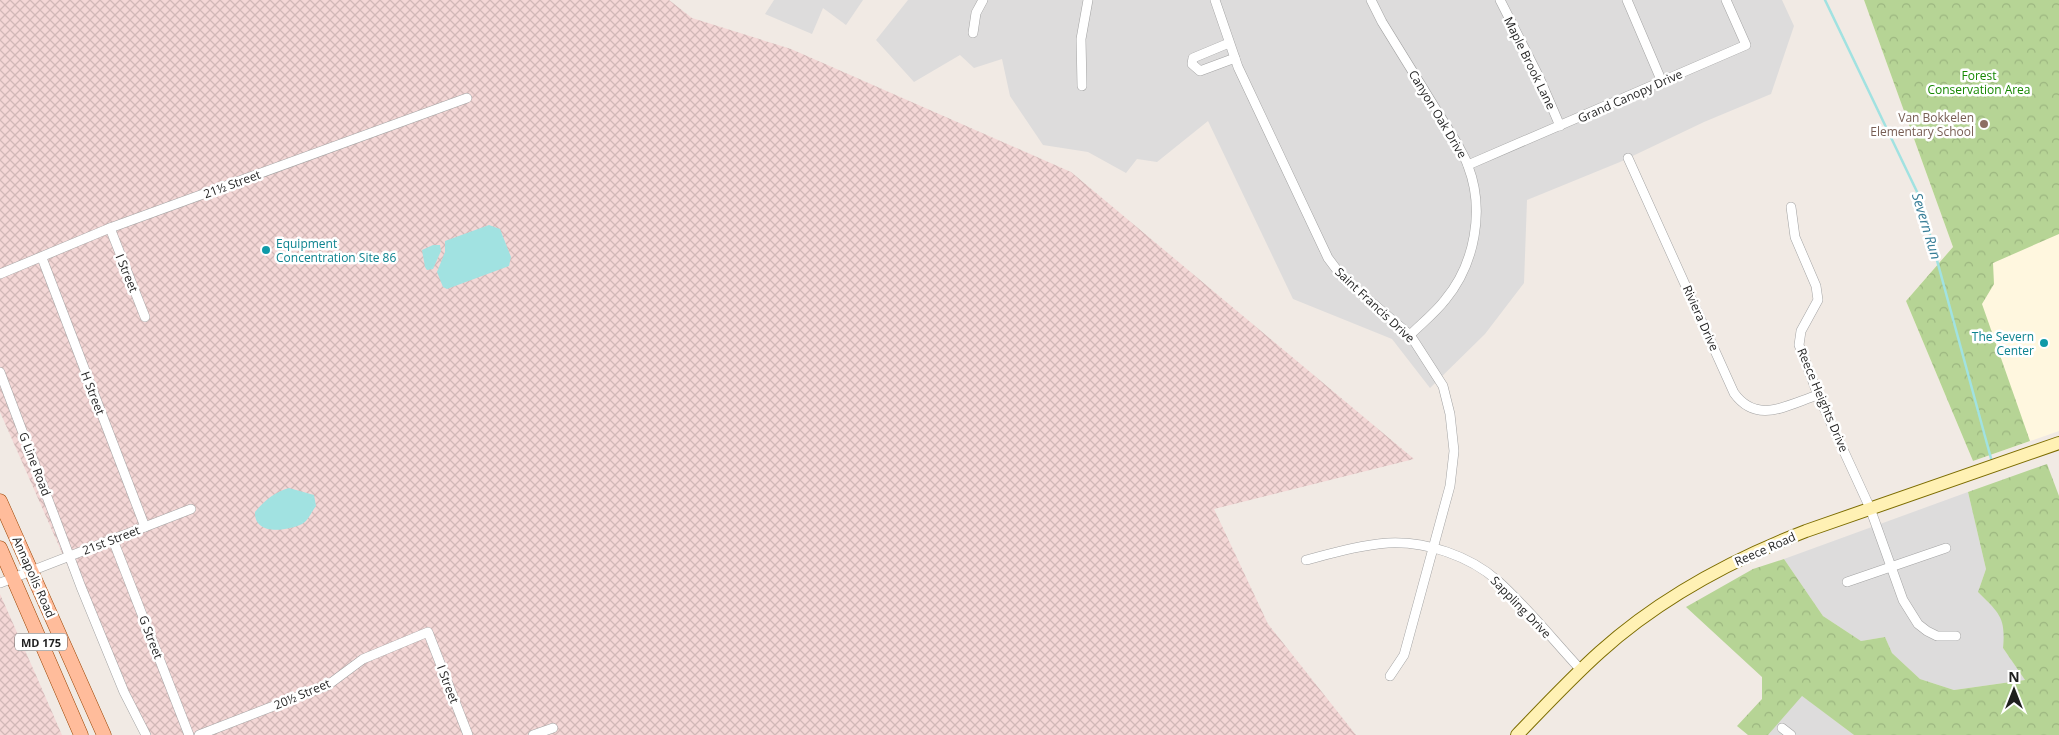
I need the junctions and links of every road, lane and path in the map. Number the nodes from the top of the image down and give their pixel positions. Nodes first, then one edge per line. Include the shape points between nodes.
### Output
1 (983, 0) edge
2 (1088, 0) edge
3 (1215, 0) edge
4 (1371, 0) edge
5 (1500, 0) edge
6 (1627, 0) edge
7 (1726, 0) edge
8 (973, 33) dead end
9 (1229, 43) junction
10 (1234, 58) junction
11 (1662, 82) junction
12 (1082, 86) dead end
13 (467, 98) dead end
14 (1560, 126) junction
15 (1628, 158) dead end
16 (1468, 166) junction
17 (1791, 207) dead end
18 (110, 228) junction
19 (42, 258) junction
20 (0, 274) edge
21 (145, 317) dead end
22 (1410, 335) junction
23 (0, 372) edge
24 (1818, 395) junction
25 (2059, 443) edge
26 (0, 501) edge
27 (1870, 508) junction
28 (191, 509) dead end
29 (145, 528) junction
30 (113, 540) junction
31 (0, 548) edge
32 (1434, 548) junction
33 (1946, 548) dead end
34 (70, 556) junction
35 (1306, 560) dead end
36 (1891, 567) junction
37 (31, 571) junction
38 (14, 578) junction
39 (1847, 582) dead end
40 (0, 583) edge
41 (428, 632) joint
42 (1956, 636) dead end
43 (1581, 670) junction
44 (1390, 676) dead end
45 (553, 728) dead end
46 (1782, 728) dead end
47 (81, 735) edge
48 (104, 735) edge
49 (146, 735) edge
50 (189, 735) edge
51 (199, 735) edge
52 (468, 735) edge
53 (533, 735) edge
54 (1516, 735) edge
55 (1791, 735) edge

1 - 8 street via 976,13
2 - 12 street via 1081,39
3 - 9 street, Saint Francis Drive
4 - 16 street, Canyon Oak Drive
5 - 14 street, Maple Brook Lane
6 - 11 street
7 - 11 street, Grand Canopy Drive via 1746,45
9 - 10 street, Saint Francis Drive
9 - 10 street via 1193,58 1192,64 1200,71
10 - 22 street, Saint Francis Drive via 1328,258 1343,278
11 - 14 street, Grand Canopy Drive
13 - 18 street, 21½ Street
14 - 16 street, Grand Canopy Drive
15 - 24 street, Riviera Drive via 1734,393 1742,404 1761,412
16 - 22 street, Canyon Oak Drive via 1476,215 1471,252 1445,301
17 - 24 street, Reece Heights Drive via 1795,237 1816,286 1818,300 1801,330 1799,345
18 - 19 street, 21½ Street
18 - 21 street, I Street
19 - 20 street, 21½ Street
19 - 29 street, H Street
22 - 32 street, Saint Francis Drive via 1443,386 1453,436 1450,486
23 - 34 street, G Line Road
24 - 27 street, Reece Heights Drive
25 - 27 main road, Reece Road
26 - 37 main road, Annapolis Road / MD 175
27 - 36 street, Reece Heights Drive
27 - 43 main road, Reece Road via 1774,543 1713,573 1632,626
28 - 29 street, 21st Street
29 - 30 street, 21st Street
30 - 34 street, 21st Street
30 - 50 street, G Street
31 - 38 main road, Annapolis Road / MD 175
32 - 35 street, Sappling Drive via 1406,543 1370,544
32 - 43 street, Sappling Drive via 1457,556 1497,580
32 - 44 street, Saint Francis Drive via 1404,655
33 - 36 street
34 - 37 street, 21st Street
34 - 49 street via 124,692
36 - 39 street
36 - 42 street, Reece Heights Drive via 1903,600 1918,624 1937,636
37 - 38 street, 21st Street
37 - 48 main road, Annapolis Road / MD 175
38 - 40 street, 21st Street
38 - 47 main road, Annapolis Road / MD 175
41 - 51 street, 20½ Street via 370,656 328,685
41 - 52 street, I Street
43 - 54 main road, Reece Road
45 - 53 street
46 - 55 street

